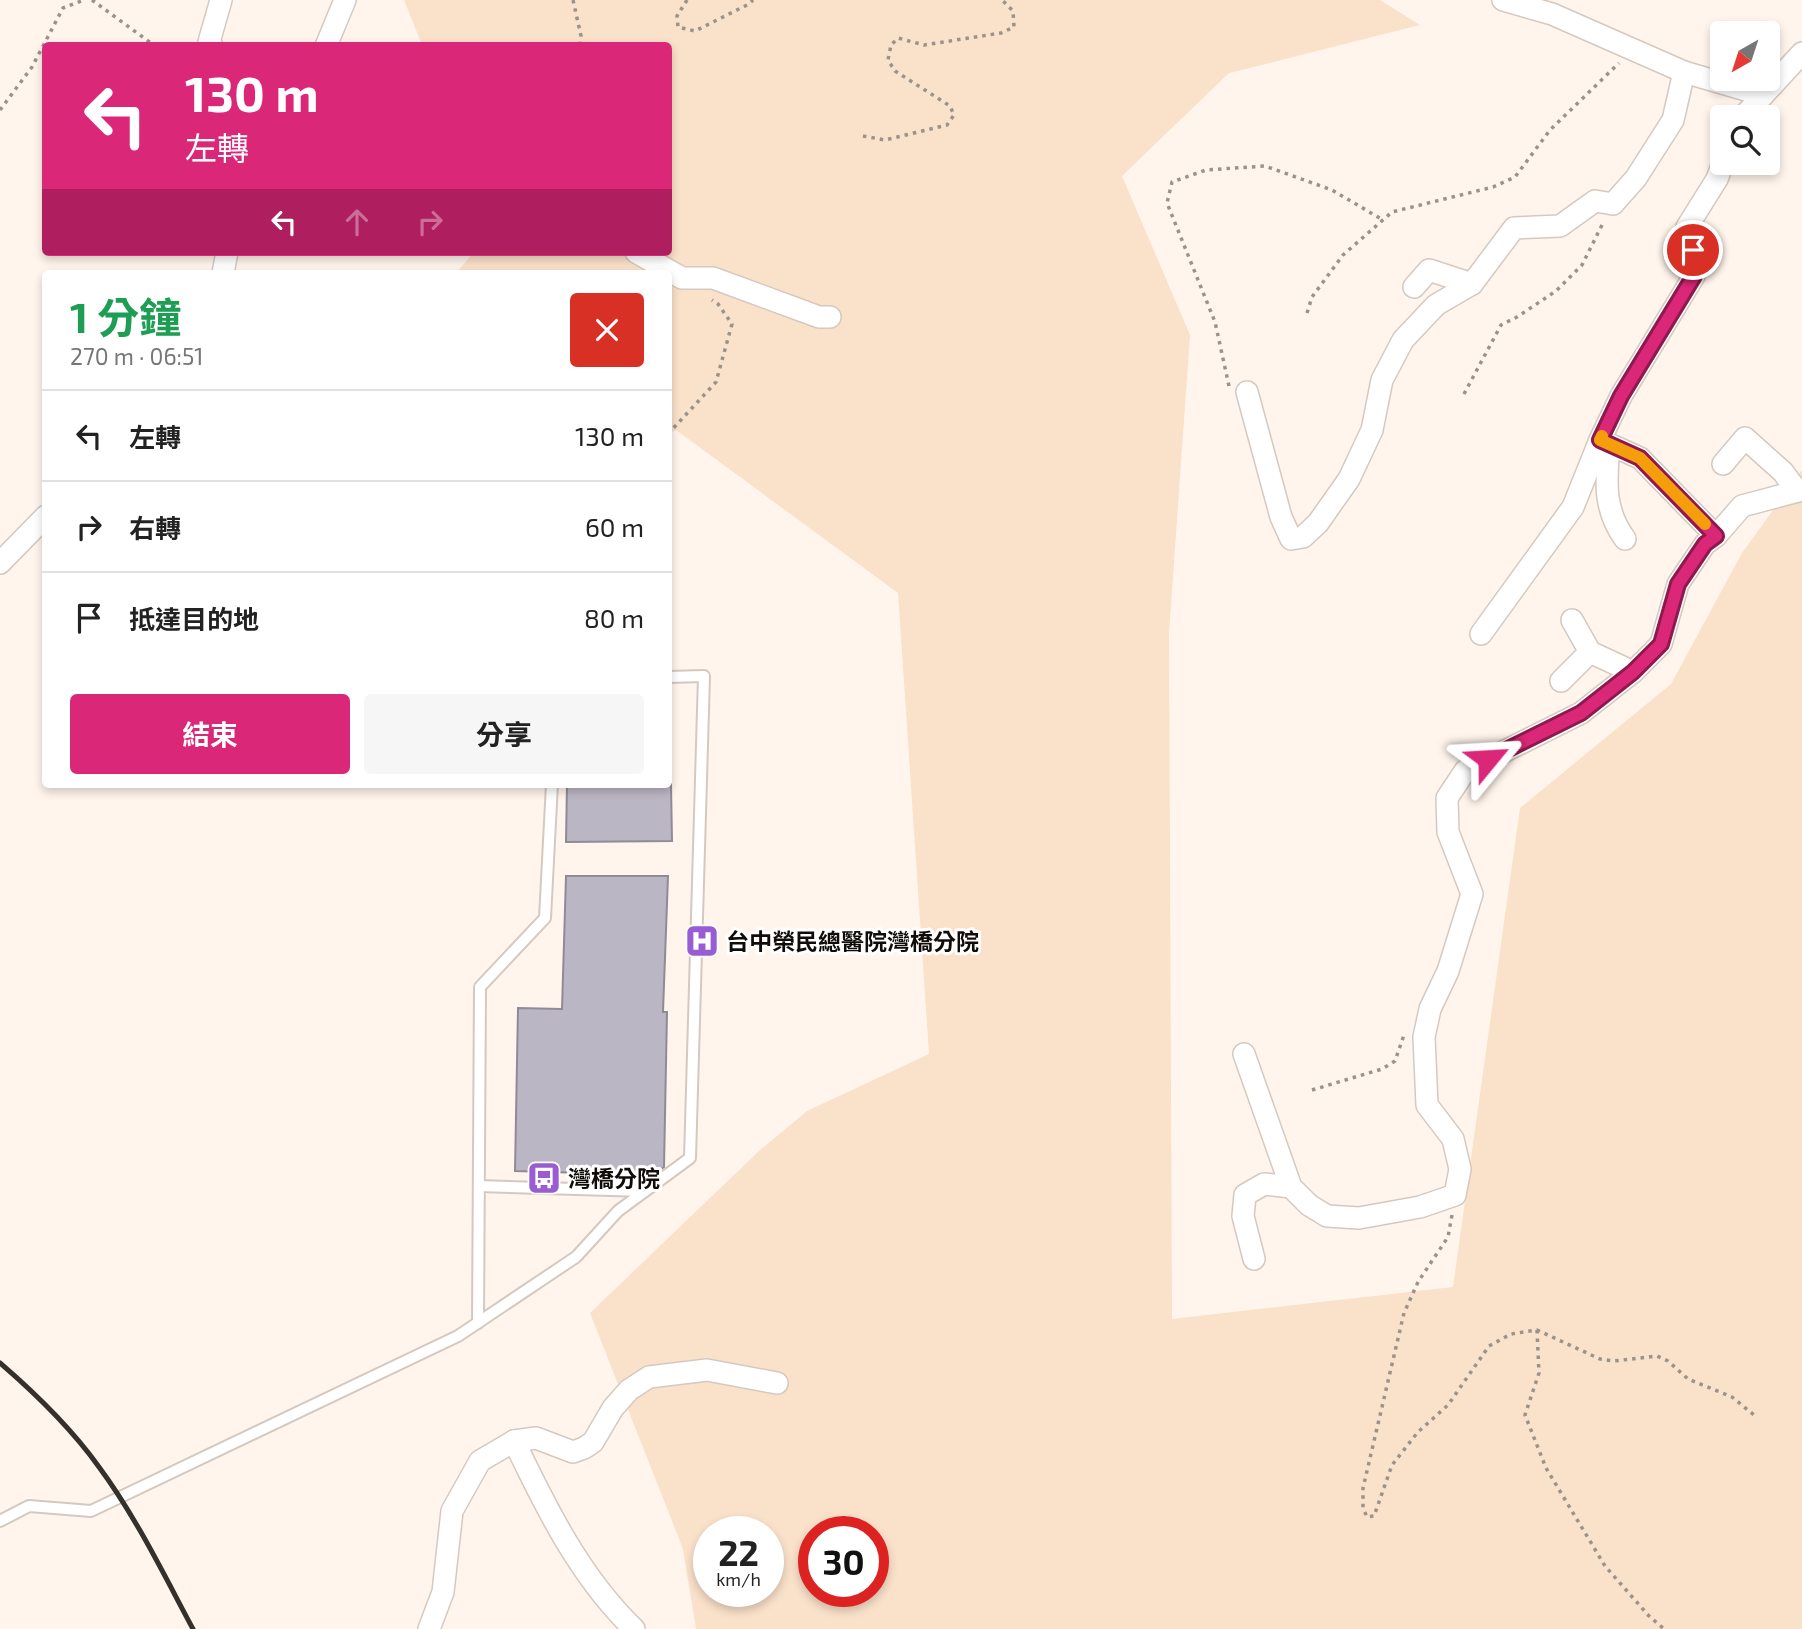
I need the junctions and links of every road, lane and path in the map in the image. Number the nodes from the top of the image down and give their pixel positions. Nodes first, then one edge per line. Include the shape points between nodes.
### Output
1 (84, 0) edge
2 (92, 0) edge
3 (221, 0) edge
4 (345, 0) edge
5 (573, 0) edge
6 (687, 0) edge
7 (753, 0) edge
8 (1002, 0) edge
9 (1503, 0) edge
10 (45, 42) edge
11 (150, 42) edge
12 (209, 42) edge
13 (328, 42) edge
14 (580, 42) edge
15 (42, 48) edge
16 (1633, 49) junction
17 (1802, 53) edge
18 (1684, 72) junction
19 (1763, 95) junction
20 (1754, 105) edge
21 (0, 110) edge
22 (863, 136) dead end
23 (1718, 175) edge
24 (1613, 204) junction
25 (1383, 220) junction
26 (643, 256) edge
27 (668, 270) edge
28 (672, 272) edge
29 (1472, 284) junction
30 (1414, 286) dead end
31 (709, 298) dead end
32 (1307, 313) dead end
33 (830, 317) dead end
34 (1247, 391) joint
35 (1464, 394) dead end
36 (672, 430) edge
37 (1604, 442) junction
38 (1723, 464) dead end
39 (1799, 491) edge
40 (42, 520) edge
41 (1716, 536) junction
42 (1625, 539) dead end
43 (0, 562) edge
44 (1572, 620) dead end
45 (1481, 634) dead end
46 (1590, 652) junction
47 (1633, 672) junction
48 (672, 677) edge
49 (1561, 681) dead end
50 (552, 788) edge
51 (1407, 1026) dead end
52 (1244, 1054) dead end
53 (1312, 1090) dead end
54 (479, 1186) junction
55 (1291, 1186) junction
56 (644, 1191) junction
57 (1455, 1195) junction
58 (1254, 1259) dead end
59 (478, 1323) junction
60 (1537, 1330) junction
61 (778, 1383) dead end
62 (1754, 1415) dead end
63 (514, 1441) junction
64 (0, 1521) edge
65 (429, 1629) edge
66 (634, 1629) edge
67 (1664, 1629) edge

1 - 10 path via 63,8
2 - 11 path
3 - 12 street
4 - 13 street
5 - 14 path
6 - 7 path via 677,16 678,27 695,31
8 - 22 path via 1013,11 1014,27 1001,33 924,45 898,38 891,45 888,60 895,71 950,106 954,115 947,125 885,140
9 - 16 street via 1552,14
15 - 21 path
16 - 18 street
16 - 25 path via 1550,130 1515,177 1493,187 1392,212
17 - 19 street
18 - 19 street
18 - 24 street via 1673,120 1636,178
19 - 20 street
23 - 37 street via 1687,227 1694,276 1621,396
24 - 29 street via 1595,201 1560,226 1514,228
24 - 35 path via 1581,265 1556,291 1501,325
25 - 32 path via 1343,256 1312,297
25 - 34 path via 1332,190 1265,166 1206,170 1172,182 1167,204 1215,323 1229,388
26 - 27 street
28 - 33 street via 682,278 713,278
29 - 30 street via 1429,270
29 - 34 street via 1436,305 1403,340 1382,380 1372,430 1349,479 1303,537 1291,539 1281,517
31 - 36 path via 732,324 716,382
37 - 41 street via 1640,458
37 - 42 street via 1605,489 1615,525
37 - 45 street via 1573,507
38 - 39 street via 1745,438
39 - 41 street via 1742,506
40 - 43 street
41 - 47 street via 1705,544 1678,584 1661,644
44 - 46 street
46 - 47 street
46 - 49 street
47 - 57 street via 1581,713 1465,771 1447,798 1448,832 1472,894 1424,1037 1427,1105 1453,1139 1460,1169
48 - 56 lane via 704,676 691,1157
50 - 54 lane via 545,918 480,987
51 - 53 path via 1395,1061
52 - 55 street
54 - 56 lane
54 - 59 lane
55 - 57 street via 1327,1216 1359,1218 1420,1207
55 - 58 street via 1264,1184 1245,1195 1243,1216
56 - 59 lane via 618,1211 576,1257
57 - 60 path via 1448,1237 1404,1313 1363,1488 1367,1517 1374,1516 1392,1465 1418,1432 1448,1405 1489,1346 1511,1334
59 - 64 lane via 90,1511 29,1506
60 - 62 path via 1600,1359 1657,1356 1688,1379 1731,1397
60 - 67 path via 1539,1373 1525,1415 1546,1468 1605,1566
61 - 63 street via 707,1370 649,1377 629,1390 584,1448 573,1452 536,1438
63 - 65 street via 480,1461 452,1511 443,1592
63 - 66 street via 549,1514 595,1583

